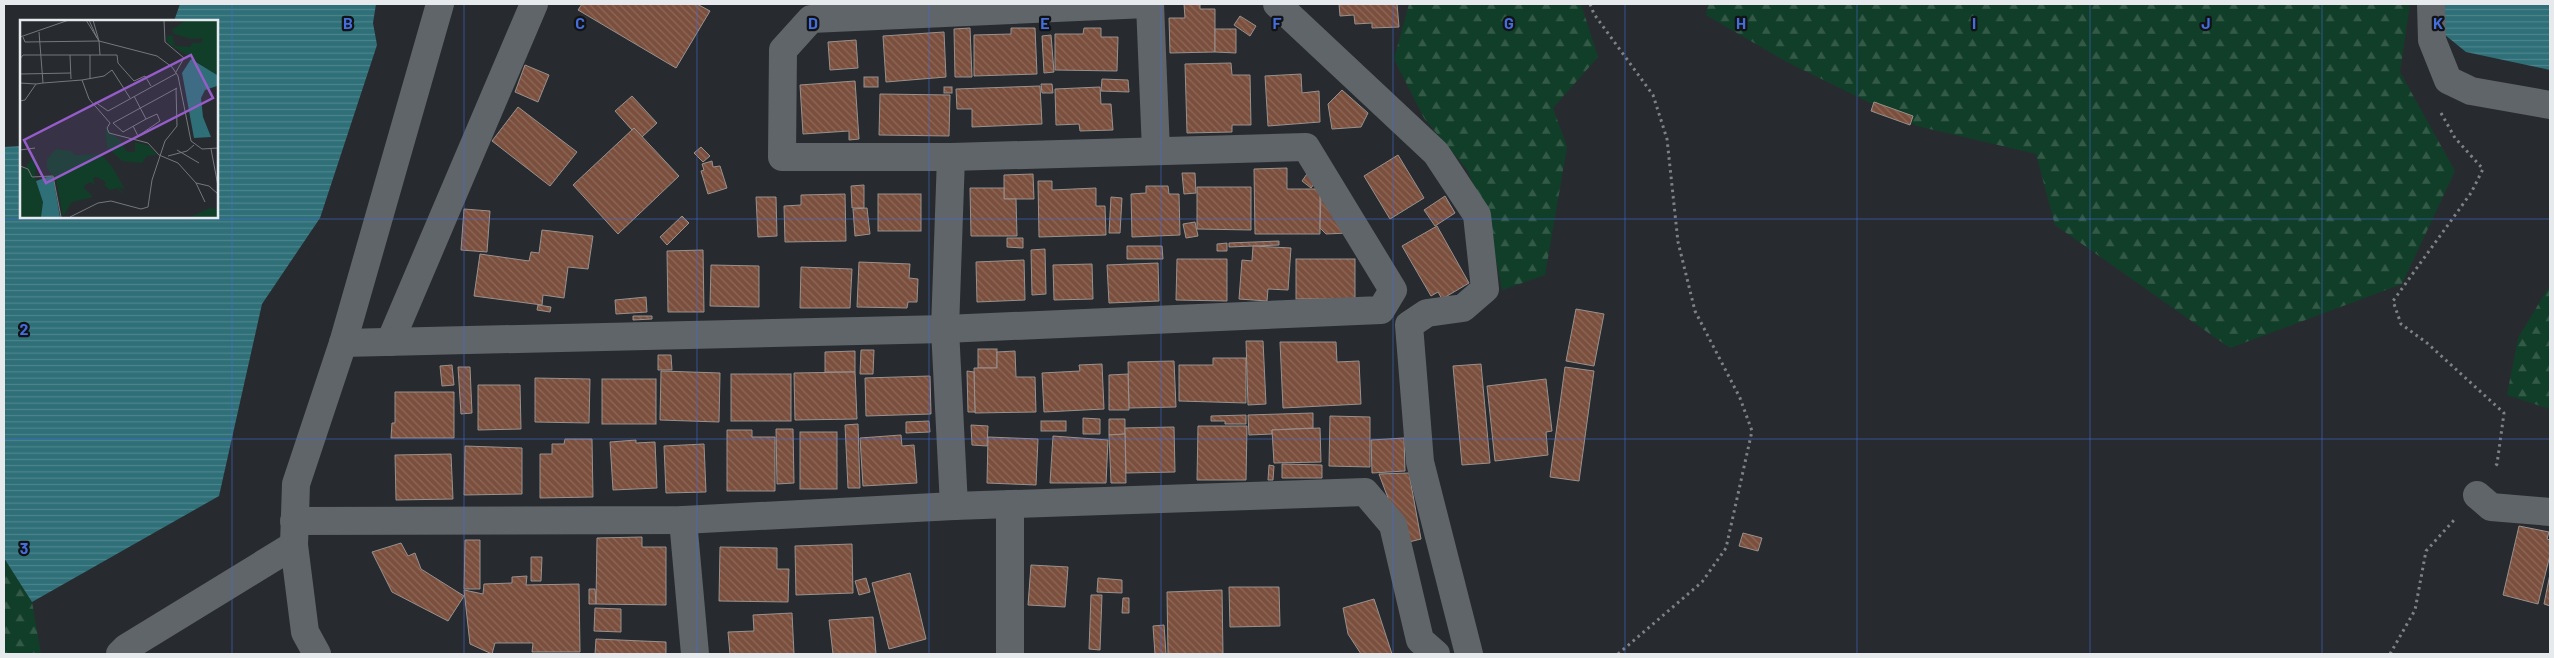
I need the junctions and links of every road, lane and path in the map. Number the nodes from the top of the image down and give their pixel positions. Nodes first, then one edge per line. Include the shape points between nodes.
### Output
1 (440, 4) edge
2 (534, 4) edge
3 (1149, 4) edge
4 (1277, 4) edge
5 (1590, 4) edge
6 (2431, 4) edge
7 (2452, 82) junction
8 (2550, 105) edge
9 (1156, 150) junction
10 (951, 157) junction
11 (1381, 310) junction
12 (1409, 325) junction
13 (945, 330) junction
14 (390, 342) junction
15 (343, 343) junction
16 (2477, 495) junction
17 (1010, 504) junction
18 (954, 506) junction
19 (2550, 512) edge
20 (683, 520) junction
21 (294, 533) junction
22 (120, 654) edge
23 (317, 654) edge
24 (695, 654) edge
25 (1010, 654) edge
26 (1436, 654) edge
27 (1469, 654) edge
28 (1618, 654) edge
29 (2390, 654) edge

1 - 15 street
2 - 14 street
3 - 9 street
3 - 10 street via 811,19 783,50 782,157
4 - 12 street via 1436,153 1477,215 1485,289 1463,308 1427,313
5 - 28 path via 1653,95 1667,139 1678,242 1695,311 1740,398 1752,431 1726,548 1702,582
6 - 7 street via 2432,40 2448,80
7 - 8 street via 2471,91
7 - 16 path via 2438,108 2455,138 2483,168 2471,193 2394,301 2401,324 2427,343 2504,413 2497,464
9 - 10 street
9 - 11 street via 1306,147 1393,290
10 - 13 street
11 - 12 street
11 - 13 street
12 - 27 street via 1420,462
13 - 14 street
13 - 18 street
14 - 15 street
15 - 21 street via 296,484
16 - 19 street via 2491,507
16 - 29 path via 2426,551 2415,610
17 - 18 street
17 - 25 street
17 - 26 street via 1365,492 1393,525 1420,640
18 - 20 street
20 - 21 street
20 - 24 street
21 - 22 street
21 - 23 street via 306,632

